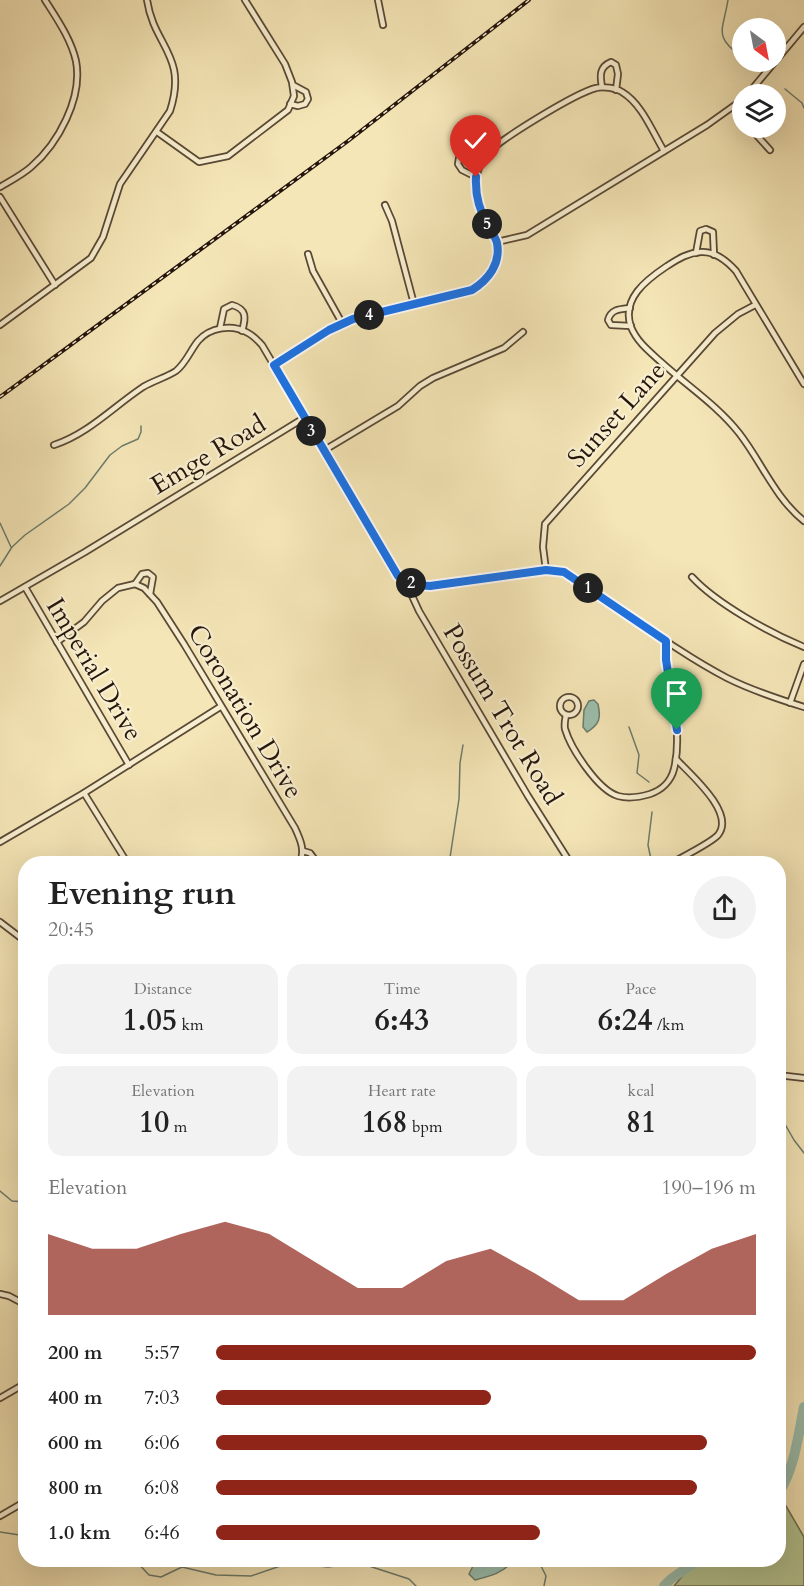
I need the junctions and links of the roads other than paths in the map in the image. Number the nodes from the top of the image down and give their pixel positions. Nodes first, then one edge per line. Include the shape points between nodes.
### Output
1 (45, 0) edge
2 (147, 0) edge
3 (245, 0) edge
4 (378, 0) edge
5 (382, 25) dead end
6 (804, 27) edge
7 (756, 84) edge
8 (293, 85) junction
9 (602, 87) junction
10 (616, 90) junction
11 (290, 104) junction
12 (732, 108) edge
13 (157, 132) junction
14 (759, 138) edge
15 (770, 150) dead end
16 (664, 151) junction
17 (483, 160) junction
18 (476, 177) junction
19 (0, 187) edge
20 (0, 197) edge
21 (385, 205) dead end
22 (497, 242) junction
23 (696, 253) junction
24 (308, 254) dead end
25 (714, 255) junction
26 (55, 285) junction
27 (414, 304) junction
28 (755, 305) junction
29 (630, 308) junction
30 (342, 323) junction
31 (0, 325) edge
32 (631, 326) junction
33 (220, 328) junction
34 (242, 331) junction
35 (523, 332) dead end
36 (274, 365) junction
37 (676, 376) junction
38 (804, 384) edge
39 (304, 418) junction
40 (54, 445) dead end
41 (323, 451) junction
42 (804, 521) edge
43 (546, 570) junction
44 (692, 577) dead end
45 (409, 582) junction
46 (135, 584) junction
47 (25, 587) junction
48 (150, 594) junction
49 (0, 601) edge
50 (666, 641) junction
51 (57, 642) junction
52 (804, 647) edge
53 (804, 664) edge
54 (790, 703) junction
55 (220, 707) junction
56 (804, 707) edge
57 (566, 715) junction
58 (676, 759) junction
59 (129, 765) junction
60 (84, 793) junction
61 (0, 842) edge
62 (303, 851) junction
63 (123, 856) edge
64 (302, 856) edge
65 (312, 856) edge
66 (566, 856) edge
67 (683, 856) edge
68 (0, 922) edge
69 (18, 936) edge
70 (786, 1075) edge
71 (804, 1078) edge
72 (0, 1294) edge
73 (18, 1301) edge
74 (18, 1388) edge
75 (0, 1398) edge
76 (18, 1506) edge
77 (0, 1516) edge

1 - 19 street via 71,46 76,63 75,99 65,122 32,167
2 - 13 street via 156,30 174,62 176,80 175,98
3 - 8 street via 285,64
4 - 5 street
6 - 7 street
8 - 11 street
8 - 11 street via 306,92 308,99 298,106
9 - 10 street
9 - 10 street via 601,70 611,62 618,74
9 - 17 street via 582,93 512,135
10 - 16 street via 636,104
11 - 13 street via 288,110 228,156 210,161 199,162
12 - 16 street
13 - 26 street via 120,184 99,247 91,258
14 - 15 street
16 - 22 street via 526,235
17 - 18 street
17 - 18 street via 465,154 459,158 462,170
18 - 22 street via 477,203
20 - 26 street
21 - 27 street
22 - 27 street via 495,266 484,282 472,290
23 - 25 street
23 - 25 street via 698,235 706,229 713,232
23 - 29 street via 687,254 643,283
24 - 30 street via 313,271
25 - 28 street via 736,271
26 - 31 street
27 - 30 street
28 - 37 street, Sunset Lane via 715,333
28 - 38 street
29 - 32 street
29 - 32 street via 614,311 608,320 611,325
30 - 36 street
32 - 37 street via 647,350
33 - 34 street
33 - 34 street via 224,309 232,305 244,312
33 - 40 street via 206,334 174,372 141,388 71,439
34 - 36 street via 262,345
35 - 41 street via 504,348 433,378 398,406
36 - 39 street
37 - 42 street via 739,432 787,504
37 - 43 street, Sunset Lane via 545,524
39 - 41 street, Emge Road
39 - 47 street, Emge Road
41 - 45 street, Emge Road via 398,576
43 - 45 street via 430,586
43 - 50 street via 569,576
44 - 52 street via 712,597
45 - 66 street, Possum Trot Road via 419,611
46 - 48 street, Coronation Drive
46 - 48 street, Coronation Drive via 142,574 148,573 153,577
46 - 51 street, Coronation Drive via 118,588
47 - 49 street, Emge Road
47 - 51 street, Imperial Drive
48 - 55 street, Coronation Drive
50 - 54 street via 729,679
50 - 58 street via 677,730
51 - 59 street, Imperial Drive
53 - 54 street
54 - 56 street
55 - 59 street
55 - 62 street, Coronation Drive via 295,828
57 - 57 street via 577,711 578,705 572,698 560,703
57 - 58 street via 566,730 578,753 598,783 611,793 629,797 655,792 669,780
58 - 67 street via 717,804 723,818 717,836
59 - 60 street, Imperial Drive
60 - 61 street, Imperial Drive
60 - 63 street
62 - 64 street
62 - 65 street, Coronation Drive
68 - 69 street
70 - 71 street
72 - 73 street
74 - 75 street
76 - 77 street

